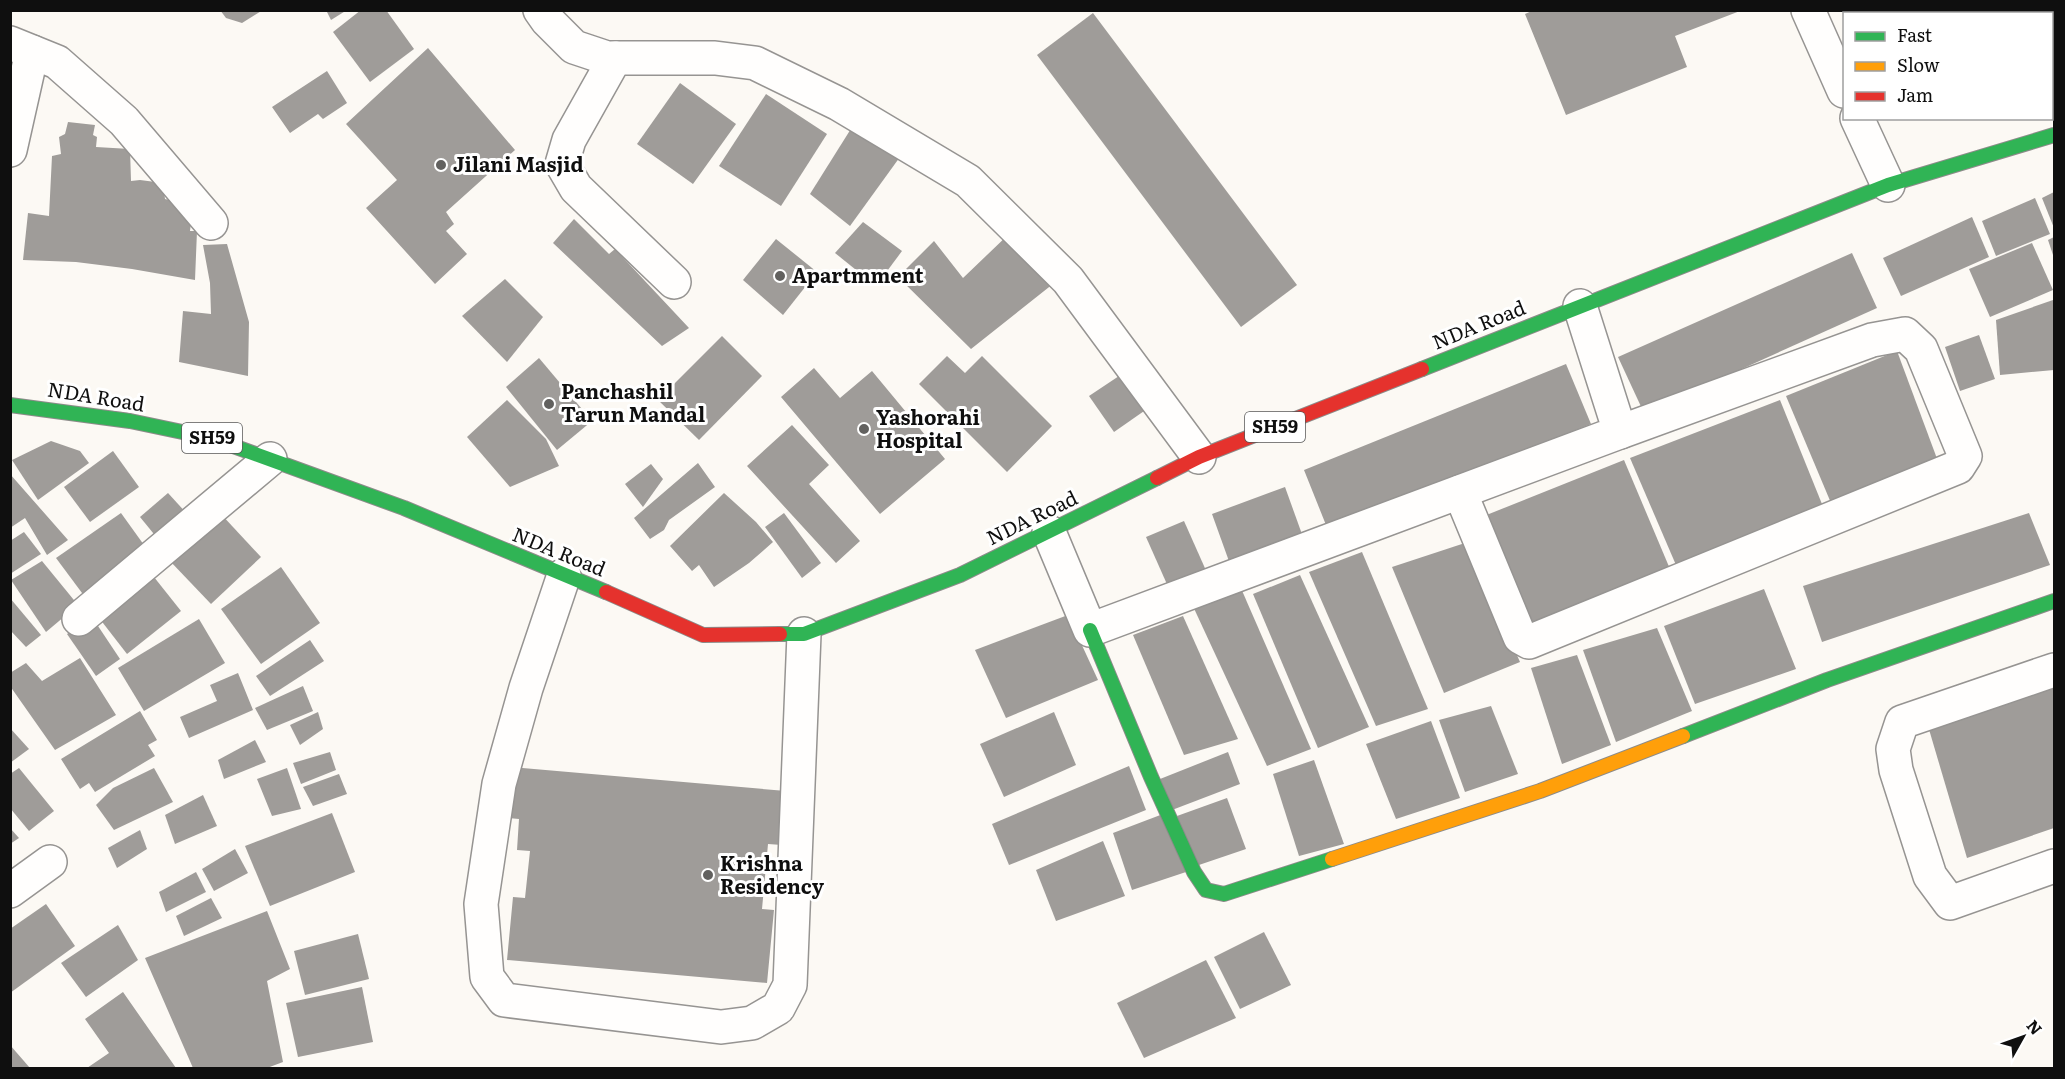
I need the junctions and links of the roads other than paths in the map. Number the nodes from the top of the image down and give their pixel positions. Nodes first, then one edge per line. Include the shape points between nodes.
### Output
1 (540, 10) edge
2 (1808, 10) edge
3 (21, 48) edge
4 (615, 58) junction
5 (1843, 87) edge
6 (1858, 120) edge
7 (2055, 135) edge
8 (10, 150) edge
9 (1888, 185) junction
10 (211, 223) dead end
11 (674, 282) dead end
12 (1580, 306) junction
13 (10, 405) edge
14 (1620, 432) junction
15 (1199, 457) junction
16 (270, 459) junction
17 (1460, 492) junction
18 (1049, 532) junction
19 (564, 575) junction
20 (2055, 601) edge
21 (79, 619) dead end
22 (1090, 630) junction
23 (804, 634) junction
24 (2055, 670) edge
25 (50, 862) dead end
26 (2055, 866) edge
27 (10, 891) edge

1 - 4 street via 574,47
2 - 5 street
3 - 8 street
3 - 10 street via 57,62 124,121
4 - 11 street via 569,140 562,164 576,188
4 - 15 street via 715,58 755,63 838,104 968,181 1068,280
6 - 9 street
7 - 9 main road, NDA Road / SH59
9 - 12 main road, NDA Road / SH59
12 - 14 street
12 - 15 main road, NDA Road / SH59
13 - 16 main road, NDA Road / SH59 via 130,421 212,438
14 - 17 street
14 - 17 street via 1872,340 1905,334 1920,349 1965,456 1958,467 1529,642 1520,637
15 - 18 main road, NDA Road / SH59
16 - 19 main road, NDA Road / SH59 via 404,508
16 - 21 street
17 - 22 street
18 - 22 street
18 - 23 main road, NDA Road / SH59 via 960,575
19 - 23 main road, NDA Road / SH59 via 703,635
19 - 23 street via 499,784 481,904 487,977 504,1000 721,1027 752,1023 777,1008 790,985
20 - 22 main road via 1827,680 1540,790 1224,894 1206,890 1194,872
24 - 26 street via 1902,722 1893,749 1930,876 1950,903
25 - 27 street

